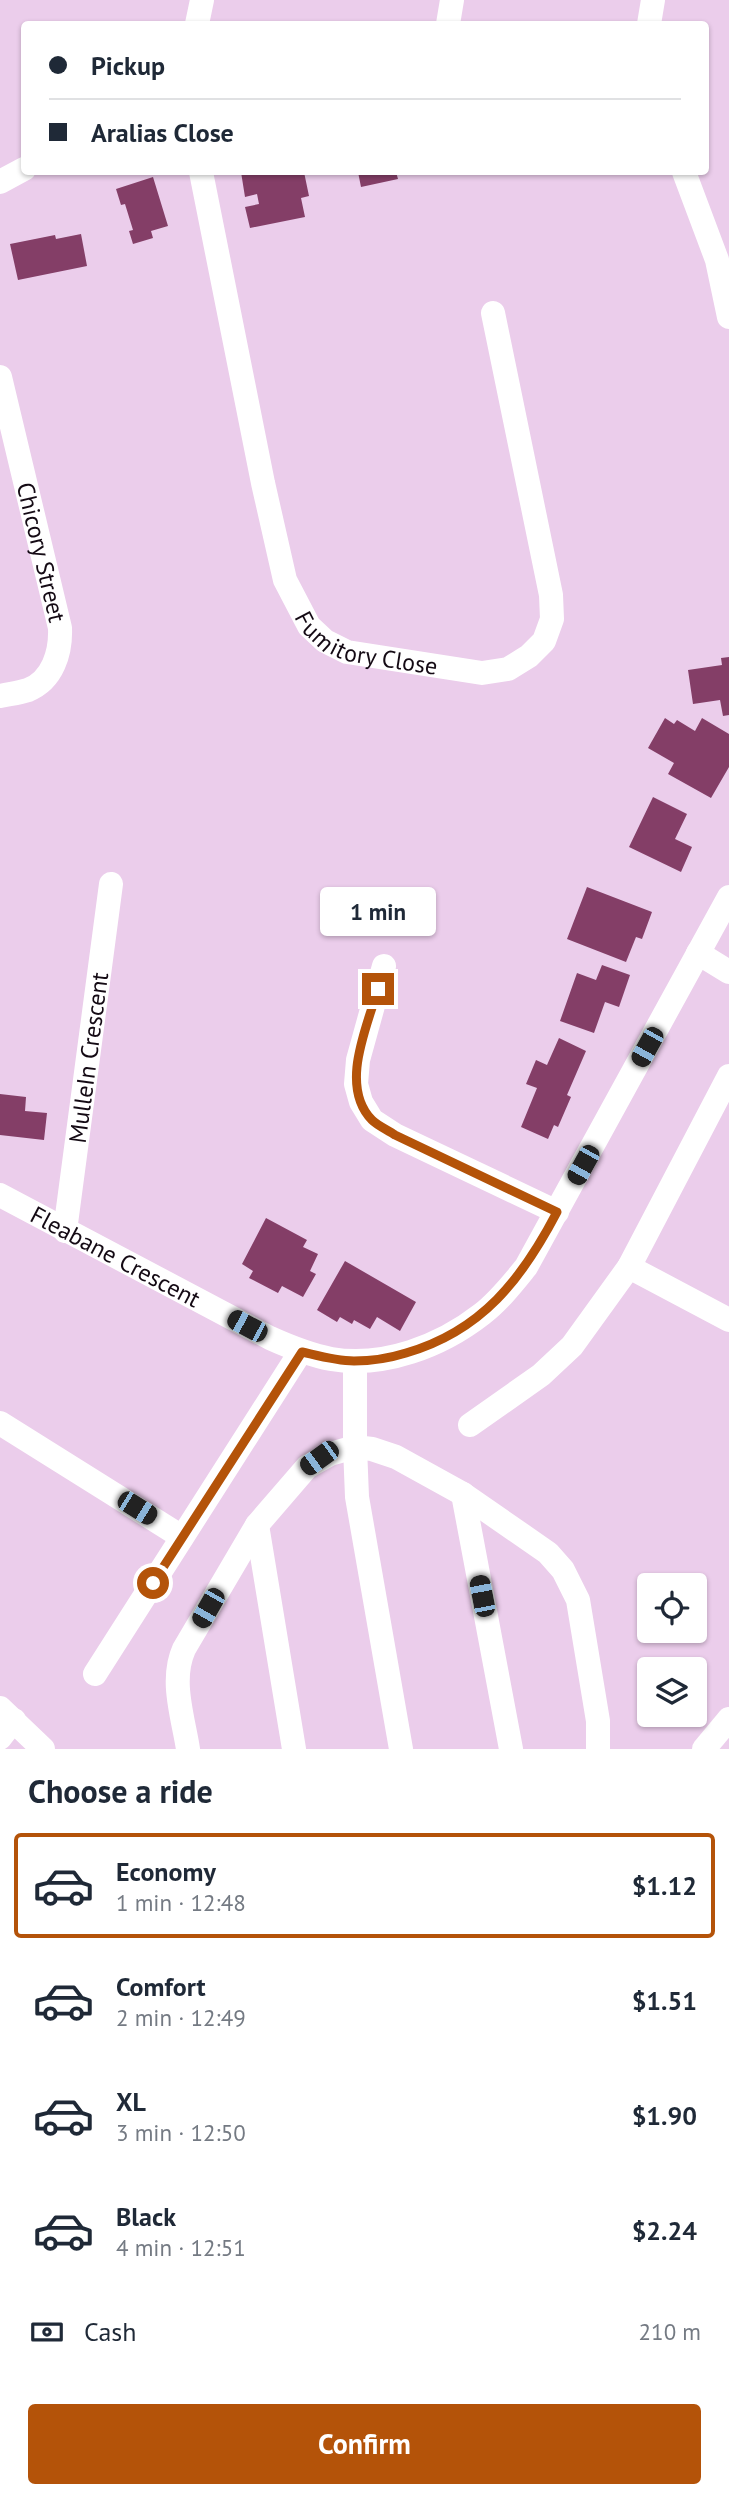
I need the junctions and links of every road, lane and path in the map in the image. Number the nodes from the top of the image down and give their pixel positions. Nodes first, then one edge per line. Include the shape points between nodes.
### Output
1 (202, 0) edge
2 (452, 0) edge
3 (653, 0) edge
4 (198, 21) edge
5 (448, 21) edge
6 (650, 21) edge
7 (21, 171) edge
8 (202, 175) edge
9 (685, 175) edge
10 (0, 182) edge
11 (723, 258) edge
12 (494, 313) dead end
13 (729, 317) edge
14 (0, 377) edge
15 (0, 696) edge
16 (111, 884) dead end
17 (729, 897) edge
18 (698, 953) junction
19 (384, 966) dead end
20 (729, 972) edge
21 (729, 1076) edge
22 (0, 1195) edge
23 (557, 1212) junction
24 (65, 1231) junction
25 (629, 1267) junction
26 (729, 1320) edge
27 (302, 1352) junction
28 (355, 1361) junction
29 (0, 1423) edge
30 (470, 1426) dead end
31 (355, 1447) junction
32 (463, 1494) junction
33 (257, 1525) junction
34 (182, 1537) junction
35 (95, 1674) dead end
36 (729, 1719) edge
37 (5, 1722) edge
38 (43, 1749) edge
39 (188, 1749) edge
40 (294, 1749) edge
41 (401, 1749) edge
42 (511, 1749) edge
43 (598, 1749) edge
44 (704, 1749) edge

1 - 4 street
2 - 5 street
3 - 6 street
7 - 10 street
8 - 12 street, Fumitory Close via 285,580 309,626 347,652 482,673 508,669 544,641 552,619 551,596
9 - 11 street
11 - 13 street
14 - 15 street, Chicory Street via 61,647 43,679 30,689
16 - 24 street, MulleIn Crescent
17 - 18 street, Fleabane Crescent
18 - 20 street
18 - 23 street, Fleabane Crescent
19 - 23 street via 358,1060 356,1084 372,1120
21 - 25 street
22 - 24 street, Fleabane Crescent
23 - 28 street, Fleabane Crescent via 526,1266 484,1313 422,1349
24 - 27 street, Fleabane Crescent
25 - 26 street
25 - 30 street via 559,1360
27 - 28 street, Fleabane Crescent
27 - 34 street
28 - 31 street
29 - 34 street
31 - 32 street via 396,1457
31 - 33 street via 319,1458 307,1467
31 - 41 street via 358,1497
32 - 42 street
32 - 43 street via 548,1553 572,1585 598,1721
33 - 39 street via 179,1660 177,1676
33 - 40 street
34 - 35 street
36 - 44 street
37 - 38 street

